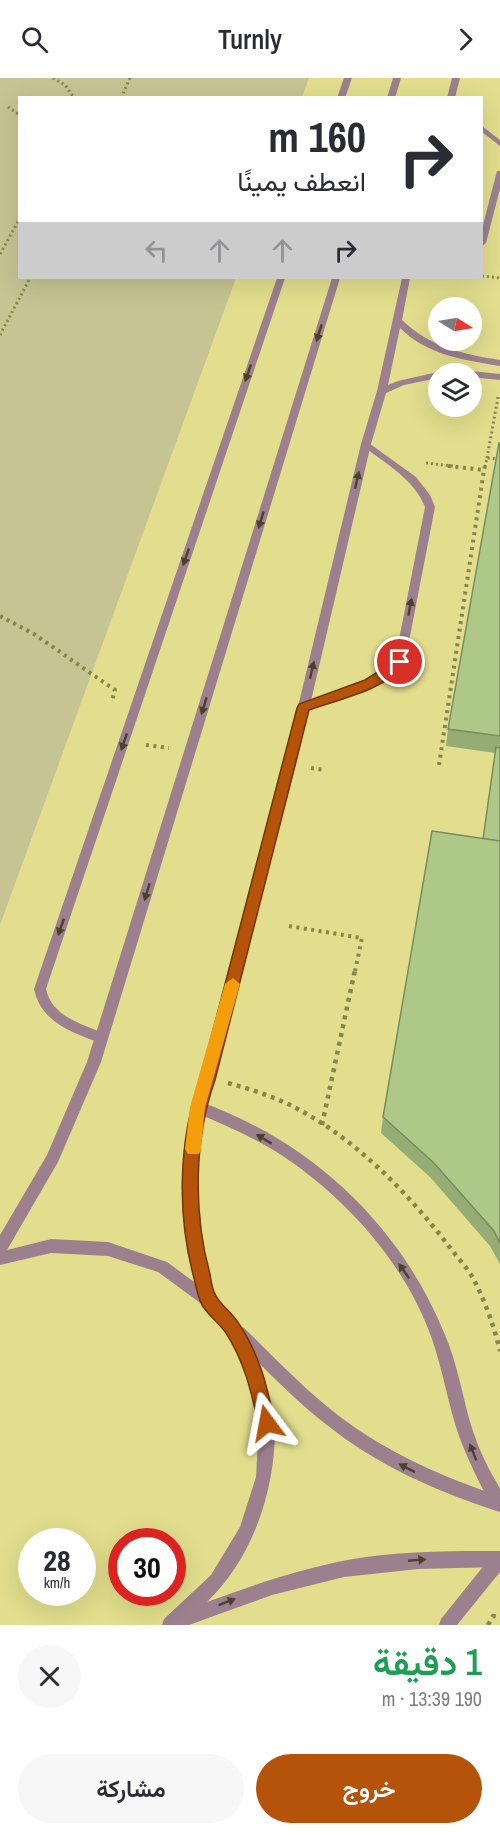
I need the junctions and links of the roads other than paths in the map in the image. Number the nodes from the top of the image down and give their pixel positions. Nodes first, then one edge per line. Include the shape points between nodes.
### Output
1 (348, 78) edge
2 (398, 78) edge
3 (456, 78) edge
4 (342, 96) edge
5 (393, 96) edge
6 (451, 96) edge
7 (483, 129) edge
8 (500, 144) edge
9 (500, 173) edge
10 (483, 239) edge
11 (280, 279) edge
12 (336, 279) edge
13 (406, 279) edge
14 (398, 321) junction
15 (500, 363) edge
16 (482, 375) edge
17 (500, 376) edge
18 (428, 377) edge
19 (382, 391) junction
20 (366, 444) junction
21 (303, 708) junction
22 (101, 1038) junction
23 (198, 1107) junction
24 (0, 1248) edge
25 (0, 1258) edge
26 (208, 1300) junction
27 (231, 1326) junction
28 (500, 1504) edge
29 (500, 1559) edge
30 (171, 1624) edge
31 (447, 1625) edge

1 - 4 street
2 - 5 street
3 - 6 street
7 - 8 street
9 - 10 street
11 -> 22 street via 40,989 41,999 52,1015
12 -> 22 street
13 - 14 street
14 - 15 street via 436,349
14 - 19 street
16 - 17 street
18 - 19 street
19 - 20 street
21 -> 20 street
21 -> 20 street via 369,683 400,662 430,507 415,483
21 - 23 street
22 - 24 street via 76,1110
23 - 26 street via 191,1178 192,1218
28 -> 23 street via 466,1434 438,1336 414,1284 380,1236 341,1194 297,1158 248,1129
25 - 26 street via 51,1246 108,1249 162,1267
26 - 27 street
28 -> 27 street via 439,1484 382,1455 331,1420
27 - 30 street via 255,1371 267,1423 264,1477 247,1531 216,1581
30 -> 29 street via 237,1598 356,1567 434,1559
29 - 31 street

